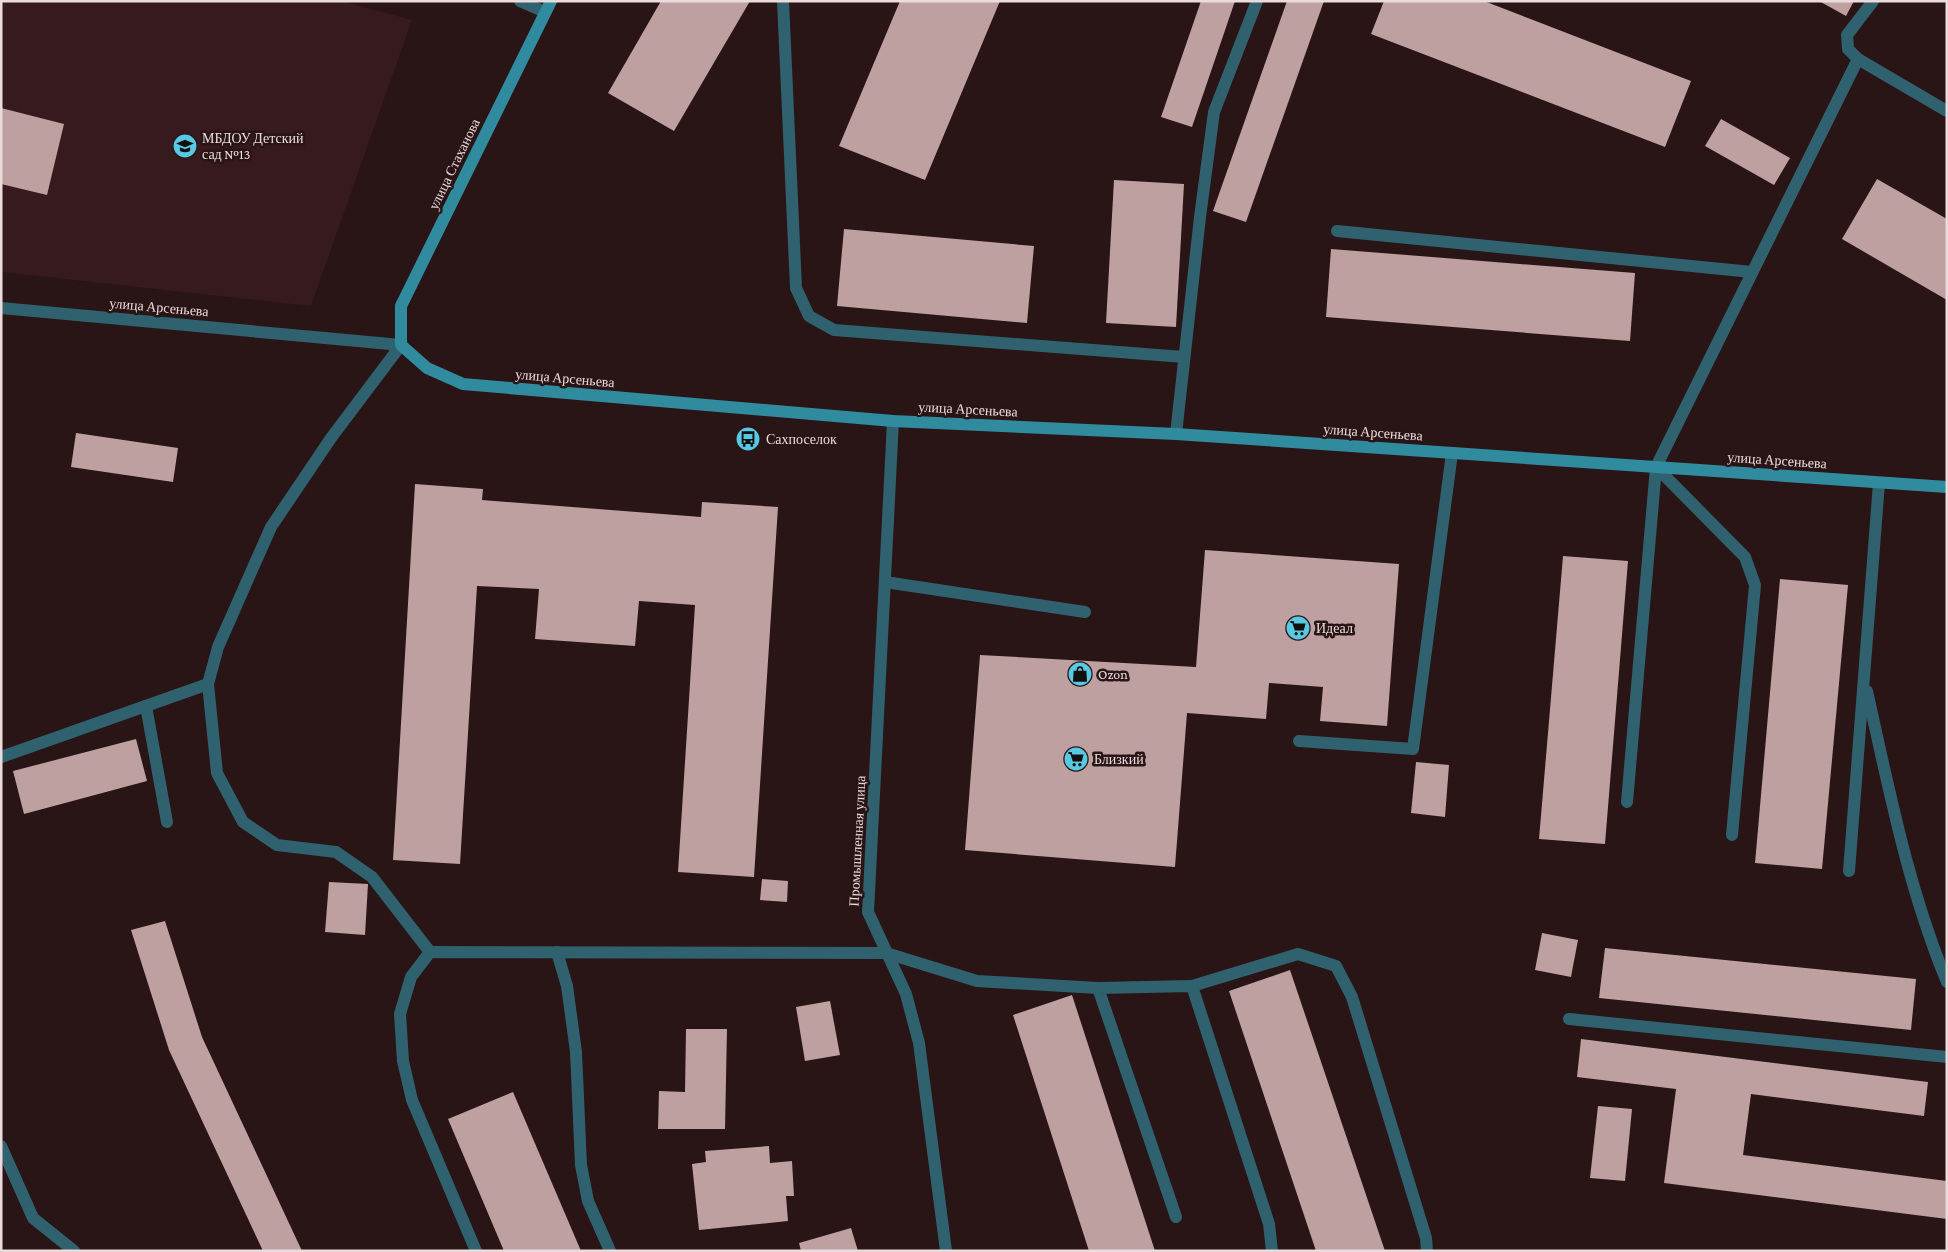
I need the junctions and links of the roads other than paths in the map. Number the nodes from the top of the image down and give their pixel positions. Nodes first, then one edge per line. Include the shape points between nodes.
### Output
1 (520, 1) edge
2 (783, 1) edge
3 (1257, 1) edge
4 (1873, 1) edge
5 (548, 6) edge
6 (1858, 59) junction
7 (1947, 111) edge
8 (1337, 231) dead end
9 (1752, 272) junction
10 (1, 308) edge
11 (400, 344) junction
12 (1184, 357) junction
13 (894, 420) junction
14 (1176, 434) junction
15 (1452, 453) junction
16 (1656, 467) junction
17 (1879, 483) junction
18 (1947, 486) edge
19 (885, 582) junction
20 (1085, 612) dead end
21 (1864, 678) junction
22 (208, 684) junction
23 (146, 706) junction
24 (1299, 741) dead end
25 (1, 757) edge
26 (1627, 802) dead end
27 (167, 822) dead end
28 (1732, 835) dead end
29 (1849, 871) dead end
30 (430, 952) junction
31 (557, 952) junction
32 (886, 953) junction
33 (1947, 982) edge
34 (1192, 986) junction
35 (1098, 988) junction
36 (1569, 1019) dead end
37 (1947, 1057) edge
38 (1, 1146) edge
39 (1176, 1218) dead end
40 (74, 1251) edge
41 (476, 1251) edge
42 (610, 1251) edge
43 (946, 1251) edge
44 (1272, 1251) edge
45 (1427, 1251) edge

1 - 5 street
2 - 12 street via 796,288 809,316 834,330
3 - 12 street via 1214,112
4 - 6 street via 1847,34 1848,49
5 - 11 street, улица Стаханова via 401,306
6 - 7 street
6 - 9 street
8 - 9 street
9 - 16 street
10 - 11 street, улица Арсеньева
11 - 13 street, улица Арсеньева via 427,368 462,384
11 - 22 street via 271,527 218,647
12 - 14 street
13 - 14 street, улица Арсеньева
13 - 19 street, Промышленная улица
14 - 15 street, улица Арсеньева
15 - 16 street, улица Арсеньева
15 - 24 street via 1412,749
16 - 17 street, улица Арсеньева
16 - 26 street
16 - 28 street via 1745,557 1755,585
17 - 18 street, улица Арсеньева
17 - 21 street
19 - 20 street
19 - 32 street, Промышленная улица via 868,912
21 - 29 street
21 - 33 street via 1906,864 1929,940
22 - 23 street
22 - 30 street via 217,773 243,822 277,845 336,852 372,877
23 - 25 street
23 - 27 street
30 - 31 street
30 - 41 street via 411,977 400,1014 403,1061 412,1100
31 - 32 street
31 - 42 street via 567,986 576,1052 581,1165 588,1200
32 - 35 street via 977,981
32 - 43 street, Промышленная улица via 906,994 919,1043
34 - 35 street
34 - 44 street via 1270,1224
34 - 45 street via 1298,954 1336,966 1352,997 1426,1238
35 - 39 street
36 - 37 street
38 - 40 street via 33,1218

